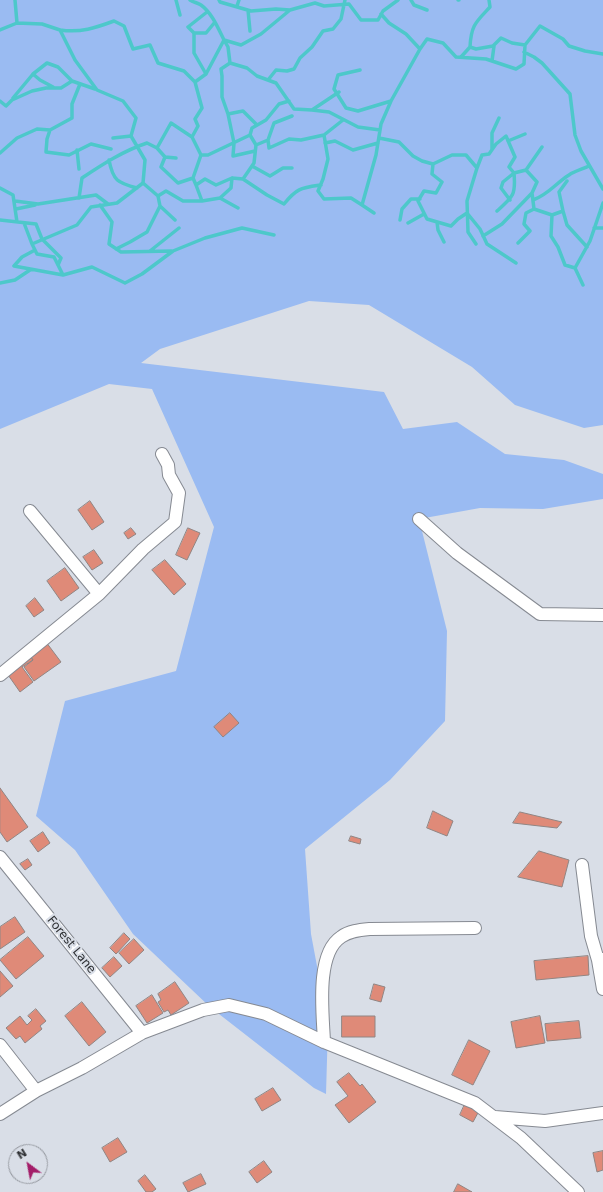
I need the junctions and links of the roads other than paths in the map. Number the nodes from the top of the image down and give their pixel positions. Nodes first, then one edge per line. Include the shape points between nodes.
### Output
1 (162, 454) dead end
2 (30, 511) dead end
3 (419, 519) dead end
4 (99, 594) junction
5 (603, 615) edge
6 (0, 673) edge
7 (0, 857) edge
8 (582, 865) dead end
9 (475, 928) dead end
10 (601, 959) edge
11 (603, 989) edge
12 (142, 1034) junction
13 (324, 1042) junction
14 (0, 1045) edge
15 (36, 1091) junction
16 (603, 1113) edge
17 (0, 1114) edge
18 (494, 1117) junction
19 (578, 1192) edge

1 - 4 street via 179,493 175,522 143,549
2 - 4 street
3 - 5 street via 457,553 540,614
4 - 6 street
7 - 12 street, Forest Lane
8 - 10 street via 591,936
9 - 13 street via 370,929 340,937 329,950 322,974
10 - 11 street
12 - 13 street via 203,1010 229,1005 266,1014
12 - 15 street
13 - 18 street via 475,1103
14 - 15 street
15 - 17 street
16 - 18 street via 544,1121
18 - 19 street via 521,1138

